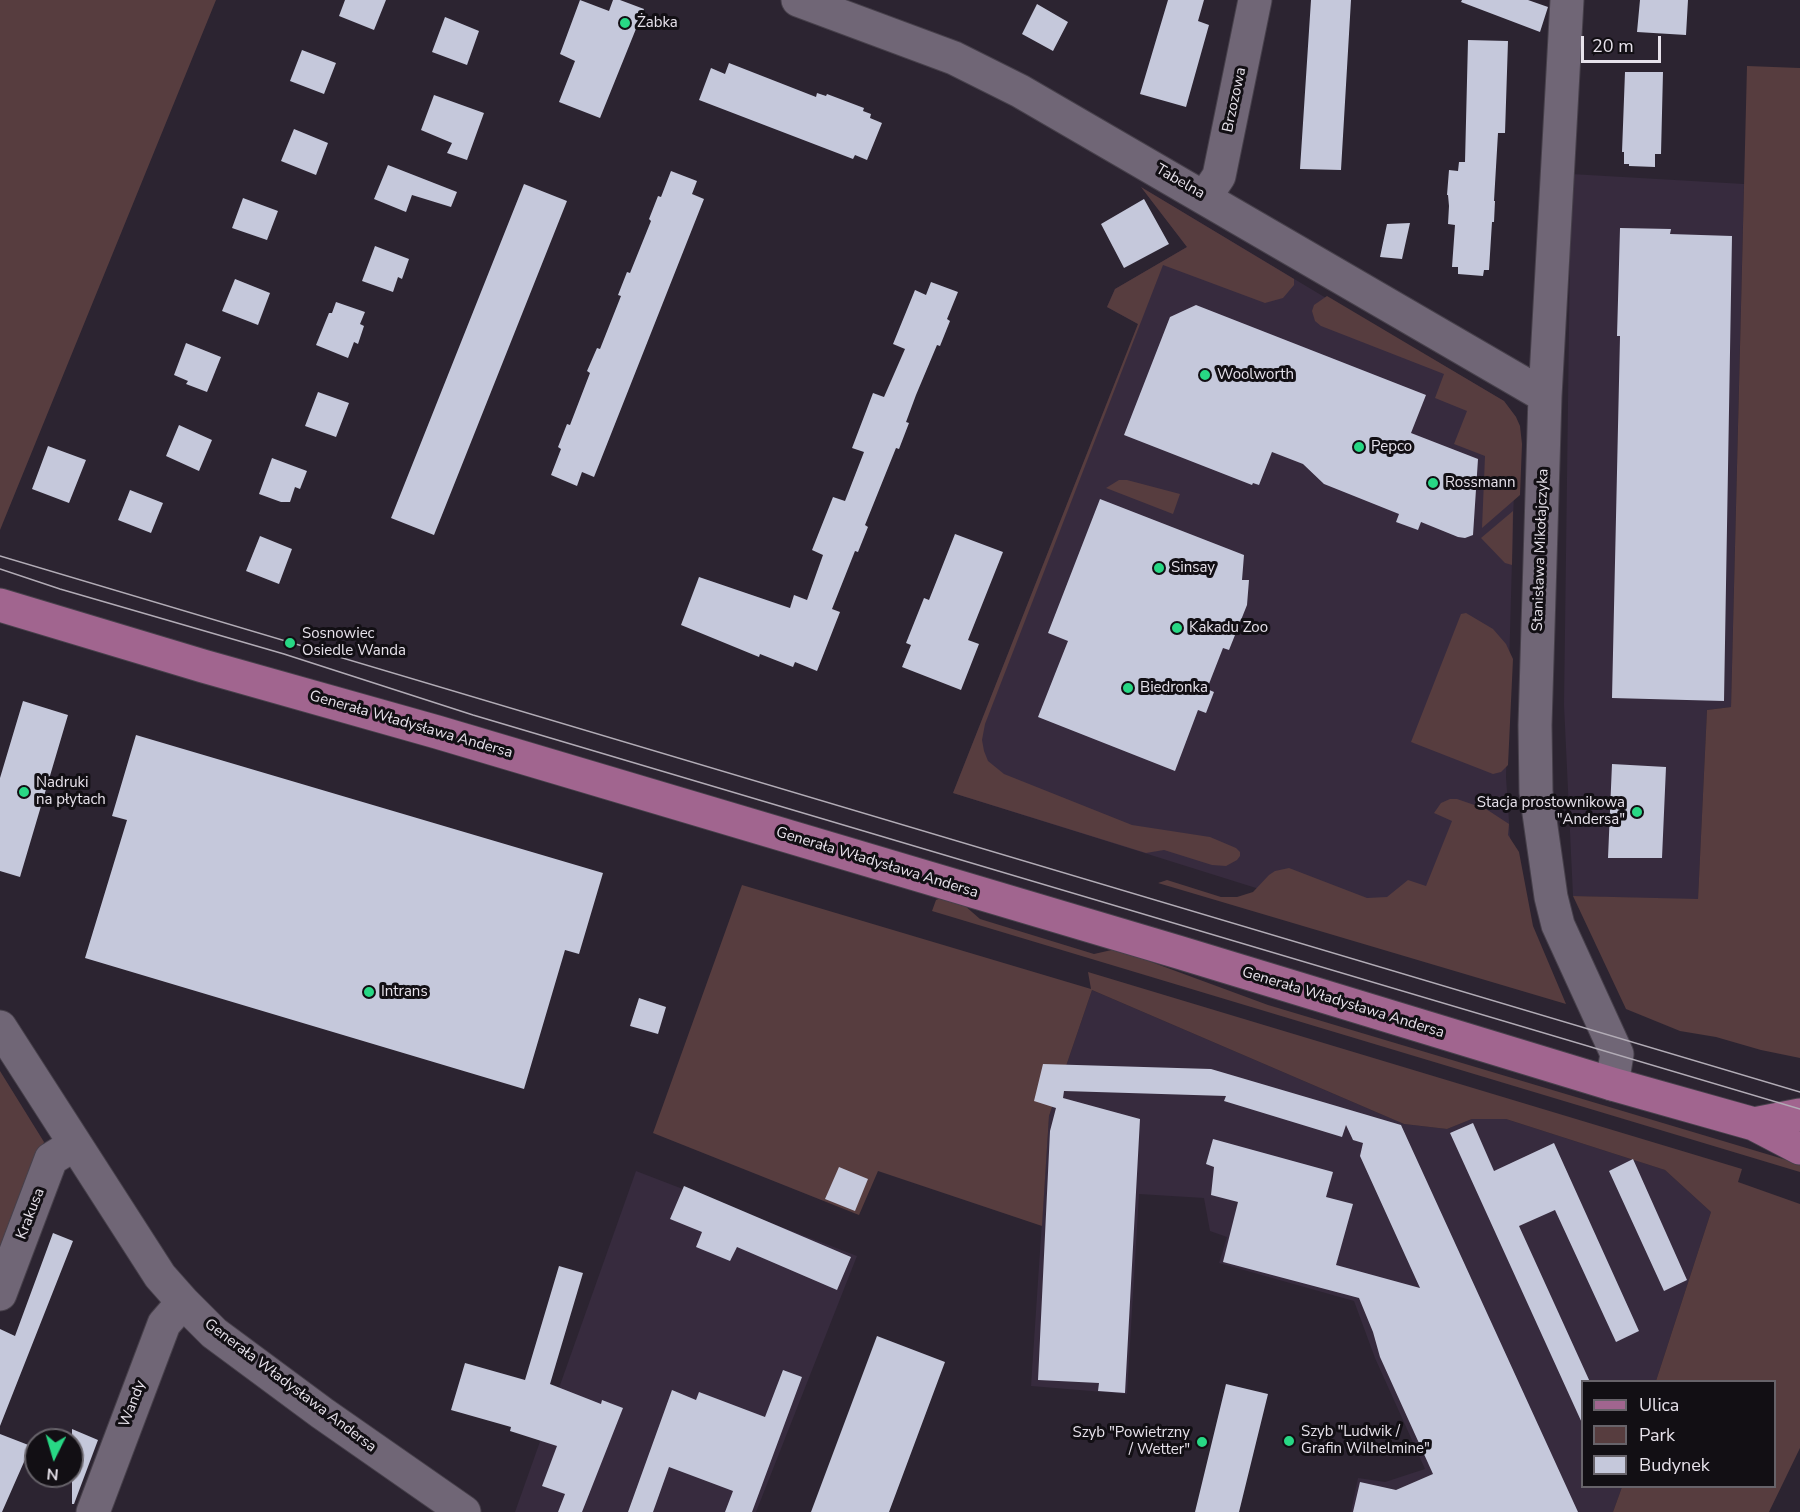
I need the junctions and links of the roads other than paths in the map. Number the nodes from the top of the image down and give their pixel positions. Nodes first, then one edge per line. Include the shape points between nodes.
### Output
1 (798, 0) edge
2 (1255, 0) edge
3 (1568, 0) edge
4 (1206, 197) junction
5 (1545, 396) junction
6 (0, 605) edge
7 (0, 1027) edge
8 (1611, 1084) junction
9 (1800, 1115) edge
10 (1754, 1124) junction
11 (75, 1144) junction
12 (1800, 1148) edge
13 (0, 1294) edge
14 (183, 1302) junction
15 (93, 1512) edge
16 (464, 1512) edge

1 - 4 street, Tabelna via 954,58
2 - 4 street, Brzozowa via 1219,176
3 - 5 street, Stanisława Mikołajczyka
4 - 5 street, Tabelna
5 - 8 street, Stanisława Mikołajczyka via 1536,792 1558,926 1617,1054
6 - 8 main road, Generała Władysława Andersa
7 - 11 street, Generała Władysława Andersa
8 - 10 main road, Generała Władysława Andersa
9 - 10 main road, Generała Władysława Andersa
10 - 12 main road, Generała Władysława Andersa
11 - 13 street, Krakusa via 51,1160
11 - 14 street, Generała Władysława Andersa via 160,1276
14 - 15 street, Wandy via 164,1324
14 - 16 street, Generała Władysława Andersa via 214,1333

